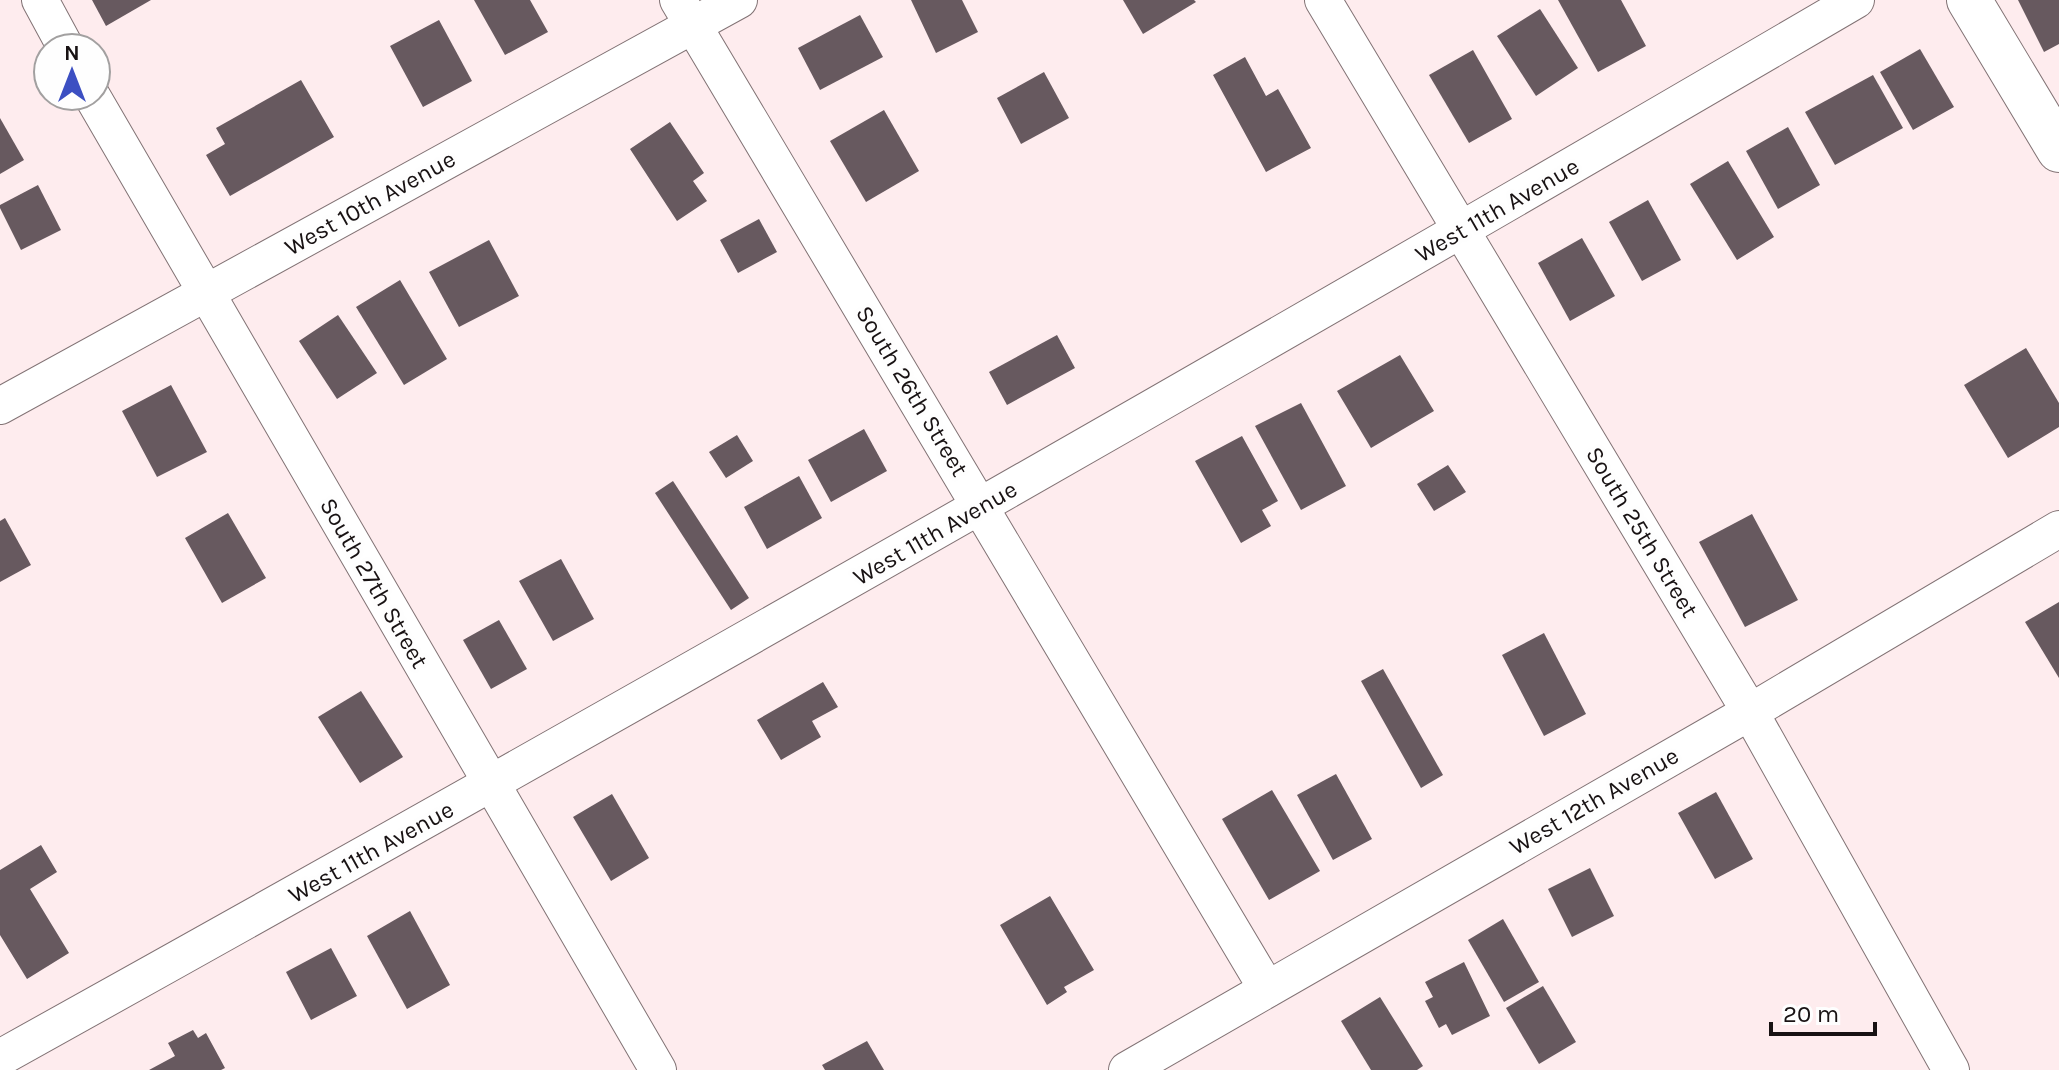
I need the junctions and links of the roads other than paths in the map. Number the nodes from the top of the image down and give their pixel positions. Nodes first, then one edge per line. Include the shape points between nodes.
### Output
1 (40, 0) edge
2 (739, 0) edge
3 (1323, 0) edge
4 (1856, 0) edge
5 (1969, 0) edge
6 (685, 13) edge
7 (57, 32) edge
8 (101, 112) edge
9 (2059, 150) edge
10 (1463, 230) junction
11 (205, 293) junction
12 (0, 406) edge
13 (981, 506) junction
14 (2059, 529) edge
15 (1750, 712) junction
16 (491, 784) junction
17 (1267, 989) junction
18 (8, 1055) edge
19 (658, 1070) edge
20 (1127, 1070) edge
21 (1951, 1070) edge

1 - 7 street
2 - 6 street, West 10th Avenue
3 - 10 street, South 25th Street
4 - 10 street, West 11th Avenue
5 - 9 street
6 - 11 street, West 10th Avenue
6 - 13 street, South 26th Street
8 - 11 street, South 27th Street
10 - 13 street, West 11th Avenue
10 - 15 street, South 25th Street
11 - 12 street, West 10th Avenue
11 - 16 street, South 27th Street
13 - 16 street, West 11th Avenue
13 - 17 street, South 26th Street
14 - 15 street, West 12th Avenue
15 - 17 street, West 12th Avenue
15 - 21 street, South 25th Street
16 - 18 street, West 11th Avenue
16 - 19 street, South 27th Street
17 - 20 street, West 12th Avenue

